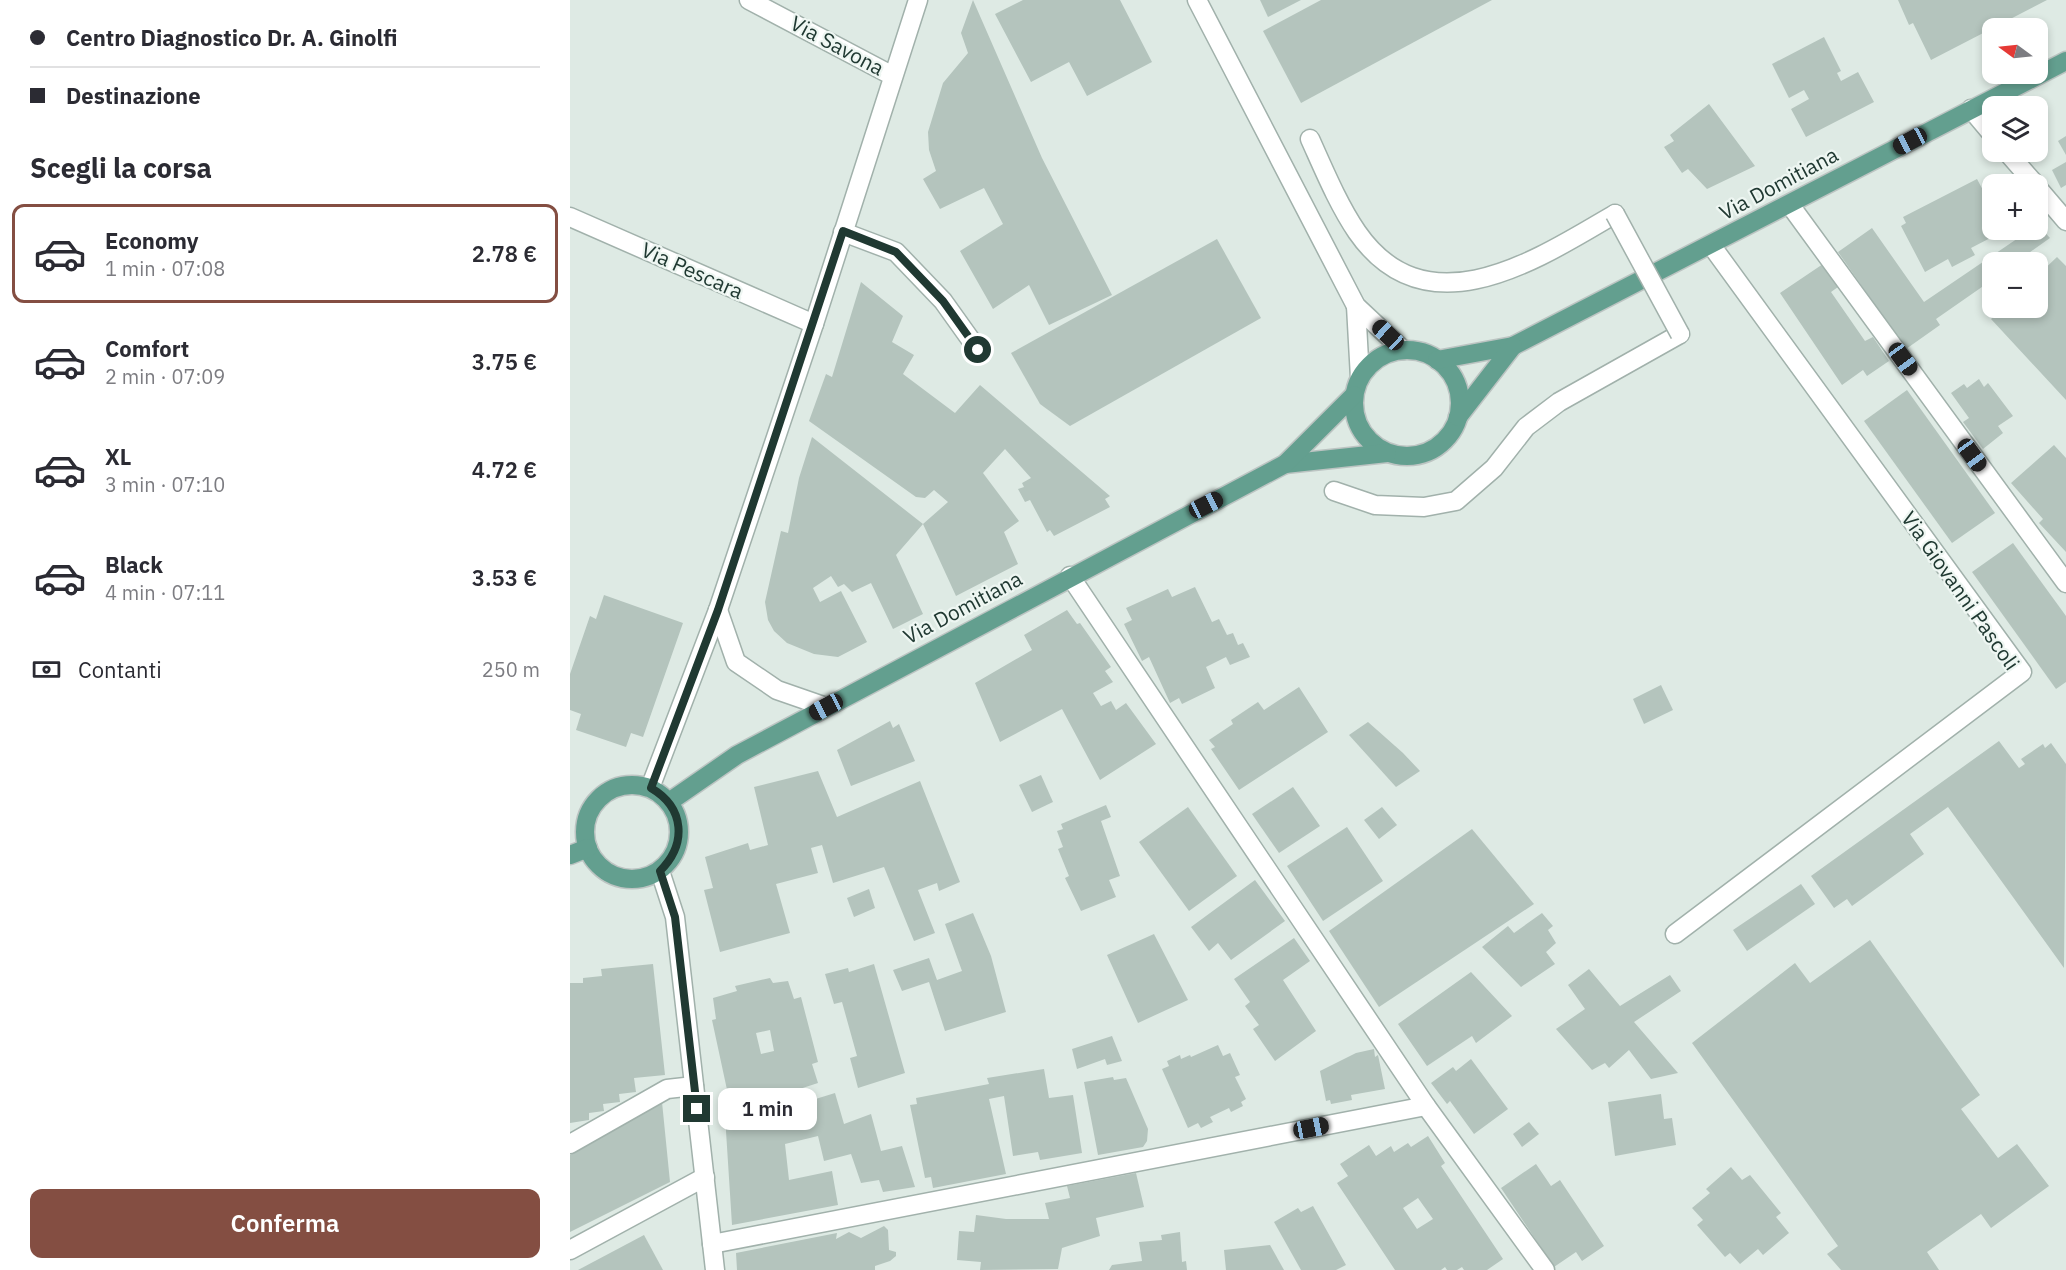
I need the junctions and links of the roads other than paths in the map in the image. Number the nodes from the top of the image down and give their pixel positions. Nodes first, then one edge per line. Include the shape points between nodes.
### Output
1 (749, 0) edge
2 (918, 0) edge
3 (1197, 0) edge
4 (2066, 61) edge
5 (893, 76) junction
6 (1971, 109) junction
7 (1982, 122) edge
8 (1310, 139) dead end
9 (2016, 162) edge
10 (2026, 174) edge
11 (2048, 200) edge
12 (1790, 204) junction
13 (570, 217) edge
14 (2066, 221) edge
15 (843, 231) junction
16 (1711, 245) junction
17 (1356, 306) junction
18 (814, 324) junction
19 (1513, 346) junction
20 (978, 350) dead end
21 (1403, 350) junction
22 (1437, 360) junction
23 (1357, 387) junction
24 (1458, 417) junction
25 (1387, 453) junction
26 (1285, 464) junction
27 (1334, 491) dead end
28 (1070, 576) junction
29 (2066, 583) edge
30 (718, 610) junction
31 (826, 707) junction
32 (651, 788) junction
33 (669, 802) junction
34 (588, 848) junction
35 (570, 855) edge
36 (660, 871) junction
37 (1675, 934) dead end
38 (694, 1086) junction
39 (1426, 1106) junction
40 (570, 1144) edge
41 (705, 1177) junction
42 (712, 1244) junction
43 (570, 1250) edge
44 (715, 1270) edge
45 (1545, 1270) edge

1 - 5 street, Via Savona
2 - 5 street
3 - 17 street
4 - 6 main road, Via Domitiana
5 - 15 street
6 - 7 street
6 - 12 main road, Via Domitiana
8 - 27 street, bridge via 1358,233 1380,259 1406,274 1443,284 1510,271 1615,214 1680,334 1559,402 1526,427 1494,468 1456,501 1424,507 1375,505
9 - 10 street
11 - 14 street
12 - 16 main road, Via Domitiana
12 - 29 street
13 - 18 street, Via Pescara
15 - 18 street
15 - 20 street via 896,252 943,301
16 - 19 main road, Via Domitiana
16 - 37 street, Via Giovanni Pascoli via 2022,672
17 - 21 street
17 - 23 street
18 - 30 street
19 - 22 main road, Via Domitiana
19 - 24 main road, Via Domitiana
21 - 22 main road via 1421,352
21 - 23 main road via 1386,354 1371,364
22 - 24 main road via 1457,386
23 - 25 main road via 1355,413 1361,430 1372,444
23 - 26 main road, Via Domitiana
24 - 25 main road via 1450,434 1438,446 1405,457
25 - 26 main road, Via Domitiana
26 - 28 main road, Via Domitiana
28 - 31 main road, Via Domitiana
28 - 39 street
30 - 31 street via 736,662 777,690
30 - 32 street
31 - 33 main road, Via Domitiana via 737,755
32 - 33 main road
32 - 34 main road via 624,785 600,798 586,821
33 - 36 main road via 680,830 675,853
34 - 35 main road
34 - 36 main road via 605,871 618,877 633,880
36 - 38 street via 675,917
38 - 40 street via 667,1089
38 - 41 street
39 - 42 street
39 - 45 street
41 - 42 street
41 - 43 street
42 - 44 street

